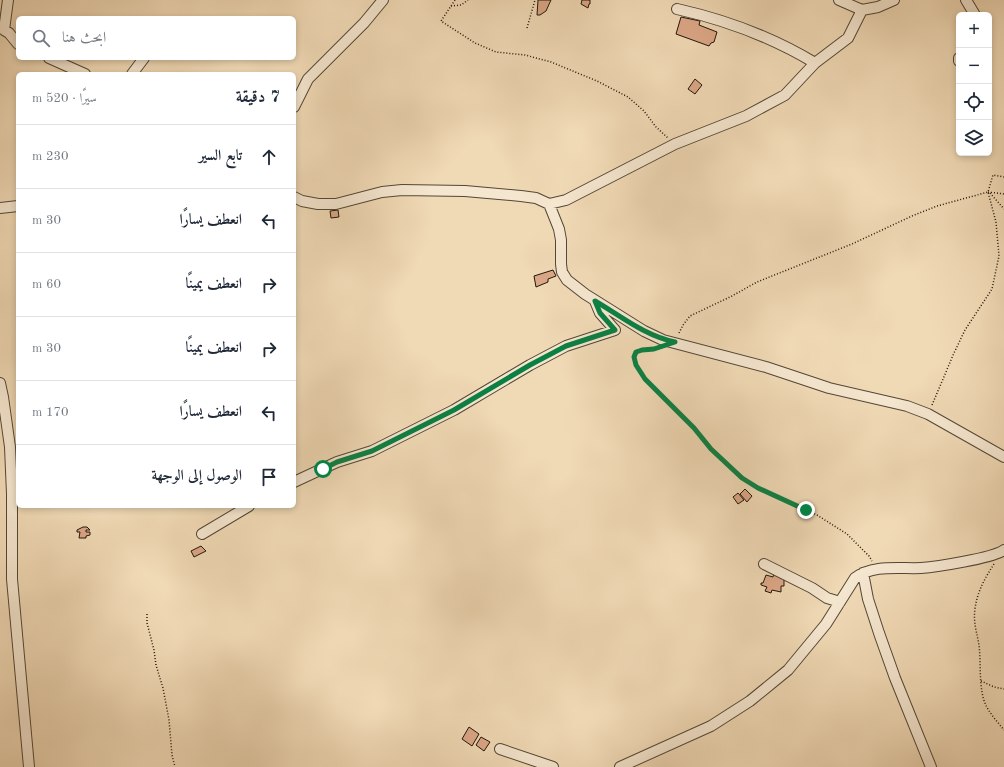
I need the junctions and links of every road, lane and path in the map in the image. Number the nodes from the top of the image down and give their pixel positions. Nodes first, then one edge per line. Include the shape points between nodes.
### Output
1 (8, 0) edge
2 (383, 0) edge
3 (455, 0) edge
4 (468, 0) edge
5 (535, 0) edge
6 (840, 0) edge
7 (894, 0) edge
8 (966, 0) edge
9 (451, 6) junction
10 (677, 8) dead end
11 (862, 10) junction
12 (973, 12) edge
13 (527, 28) dead end
14 (2, 31) edge
15 (16, 42) edge
16 (54, 60) edge
17 (142, 60) edge
18 (815, 63) junction
19 (80, 72) edge
20 (134, 72) edge
21 (296, 103) edge
22 (675, 144) junction
23 (1004, 177) edge
24 (988, 192) junction
25 (1004, 194) edge
26 (296, 198) edge
27 (549, 204) junction
28 (16, 206) edge
29 (0, 208) edge
30 (1004, 209) edge
31 (595, 301) junction
32 (675, 342) junction
33 (0, 383) edge
34 (928, 414) junction
35 (1004, 458) edge
36 (296, 481) edge
37 (246, 508) edge
38 (202, 534) dead end
39 (1002, 551) edge
40 (764, 564) dead end
41 (877, 570) junction
42 (863, 573) junction
43 (840, 602) junction
44 (147, 614) dead end
45 (981, 681) junction
46 (1004, 689) edge
47 (1004, 730) edge
48 (500, 749) dead end
49 (30, 767) edge
50 (175, 767) edge
51 (553, 767) edge
52 (620, 767) edge
53 (931, 767) edge

1 - 14 street
2 - 21 street via 364,23 308,79
3 - 9 path
4 - 9 path via 461,5
5 - 13 path
6 - 11 street
7 - 11 street
8 - 12 street
9 - 22 path via 441,21 458,33 496,52 544,60 597,81 628,97
10 - 18 street via 735,25 795,51
11 - 18 street via 848,38
14 - 15 street via 9,33
16 - 19 street
17 - 20 street
18 - 22 street via 785,95 746,116
22 - 27 street via 566,200
23 - 24 path via 993,175
24 - 25 path
24 - 30 path
24 - 32 path via 937,206 757,282 690,316
24 - 34 path via 996,222 999,256 992,289 965,330
26 - 27 street via 318,204 336,204 382,192 457,191 536,198
27 - 31 street via 559,229 564,276 570,284
28 - 29 street
31 - 32 street via 644,331 663,340
31 - 36 street via 600,313 615,330 566,346 454,410 393,441
32 - 34 street
32 - 41 path via 636,352 636,365 645,379 742,478 817,515 847,534 869,556
33 - 49 street via 10,448 12,579
34 - 35 street
37 - 38 street
39 - 41 street via 934,567
39 - 45 path via 981,586 975,609 974,625 979,644
40 - 43 street via 827,598
41 - 42 street
42 - 43 street via 856,578
42 - 53 street via 874,620
43 - 52 street via 826,624 788,670 750,701 711,726
44 - 50 path via 156,665 170,720
45 - 46 path via 994,688
45 - 47 path via 988,709
48 - 51 street

